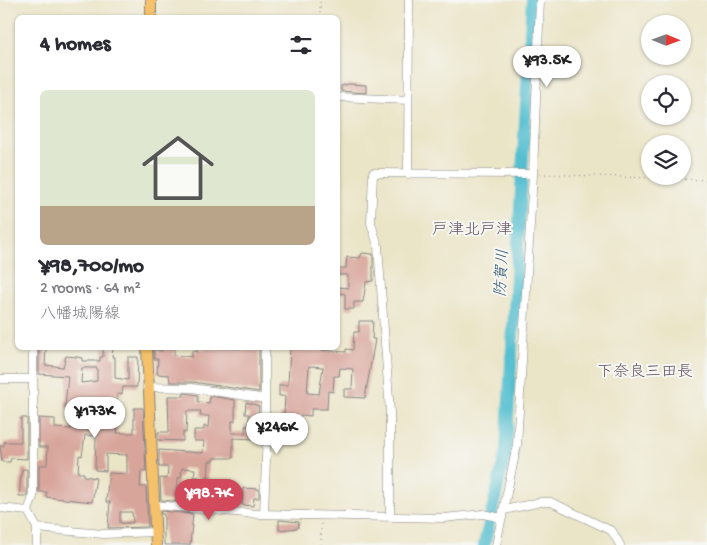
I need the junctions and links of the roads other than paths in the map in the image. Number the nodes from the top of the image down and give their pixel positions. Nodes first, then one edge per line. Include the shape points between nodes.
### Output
1 (151, 0) edge
2 (409, 0) edge
3 (540, 0) edge
4 (151, 15) edge
5 (340, 97) edge
6 (408, 100) junction
7 (408, 174) junction
8 (533, 174) junction
9 (33, 350) edge
10 (147, 350) edge
11 (265, 350) edge
12 (0, 379) edge
13 (33, 379) junction
14 (147, 387) junction
15 (265, 396) junction
16 (154, 506) junction
17 (0, 508) edge
18 (28, 511) junction
19 (264, 514) junction
20 (502, 515) junction
21 (390, 517) junction
22 (37, 528) junction
23 (156, 532) junction
24 (37, 545) edge
25 (156, 545) edge
26 (496, 545) edge
27 (620, 545) edge

1 - 4 main road
2 - 6 street
3 - 8 street
5 - 6 street
6 - 7 street
7 - 8 street
7 - 21 street via 373,173 371,223 378,246 390,414
8 - 20 street via 517,445
9 - 13 street
10 - 14 main road
11 - 15 street
12 - 13 street
13 - 18 street via 32,498
14 - 15 street
14 - 16 main road
15 - 19 street
16 - 19 street
16 - 23 main road
17 - 18 street
18 - 22 street
19 - 21 street
20 - 21 street
20 - 26 street
20 - 27 street via 541,502 551,502 612,531
22 - 23 street via 103,534
22 - 24 street
23 - 25 main road

